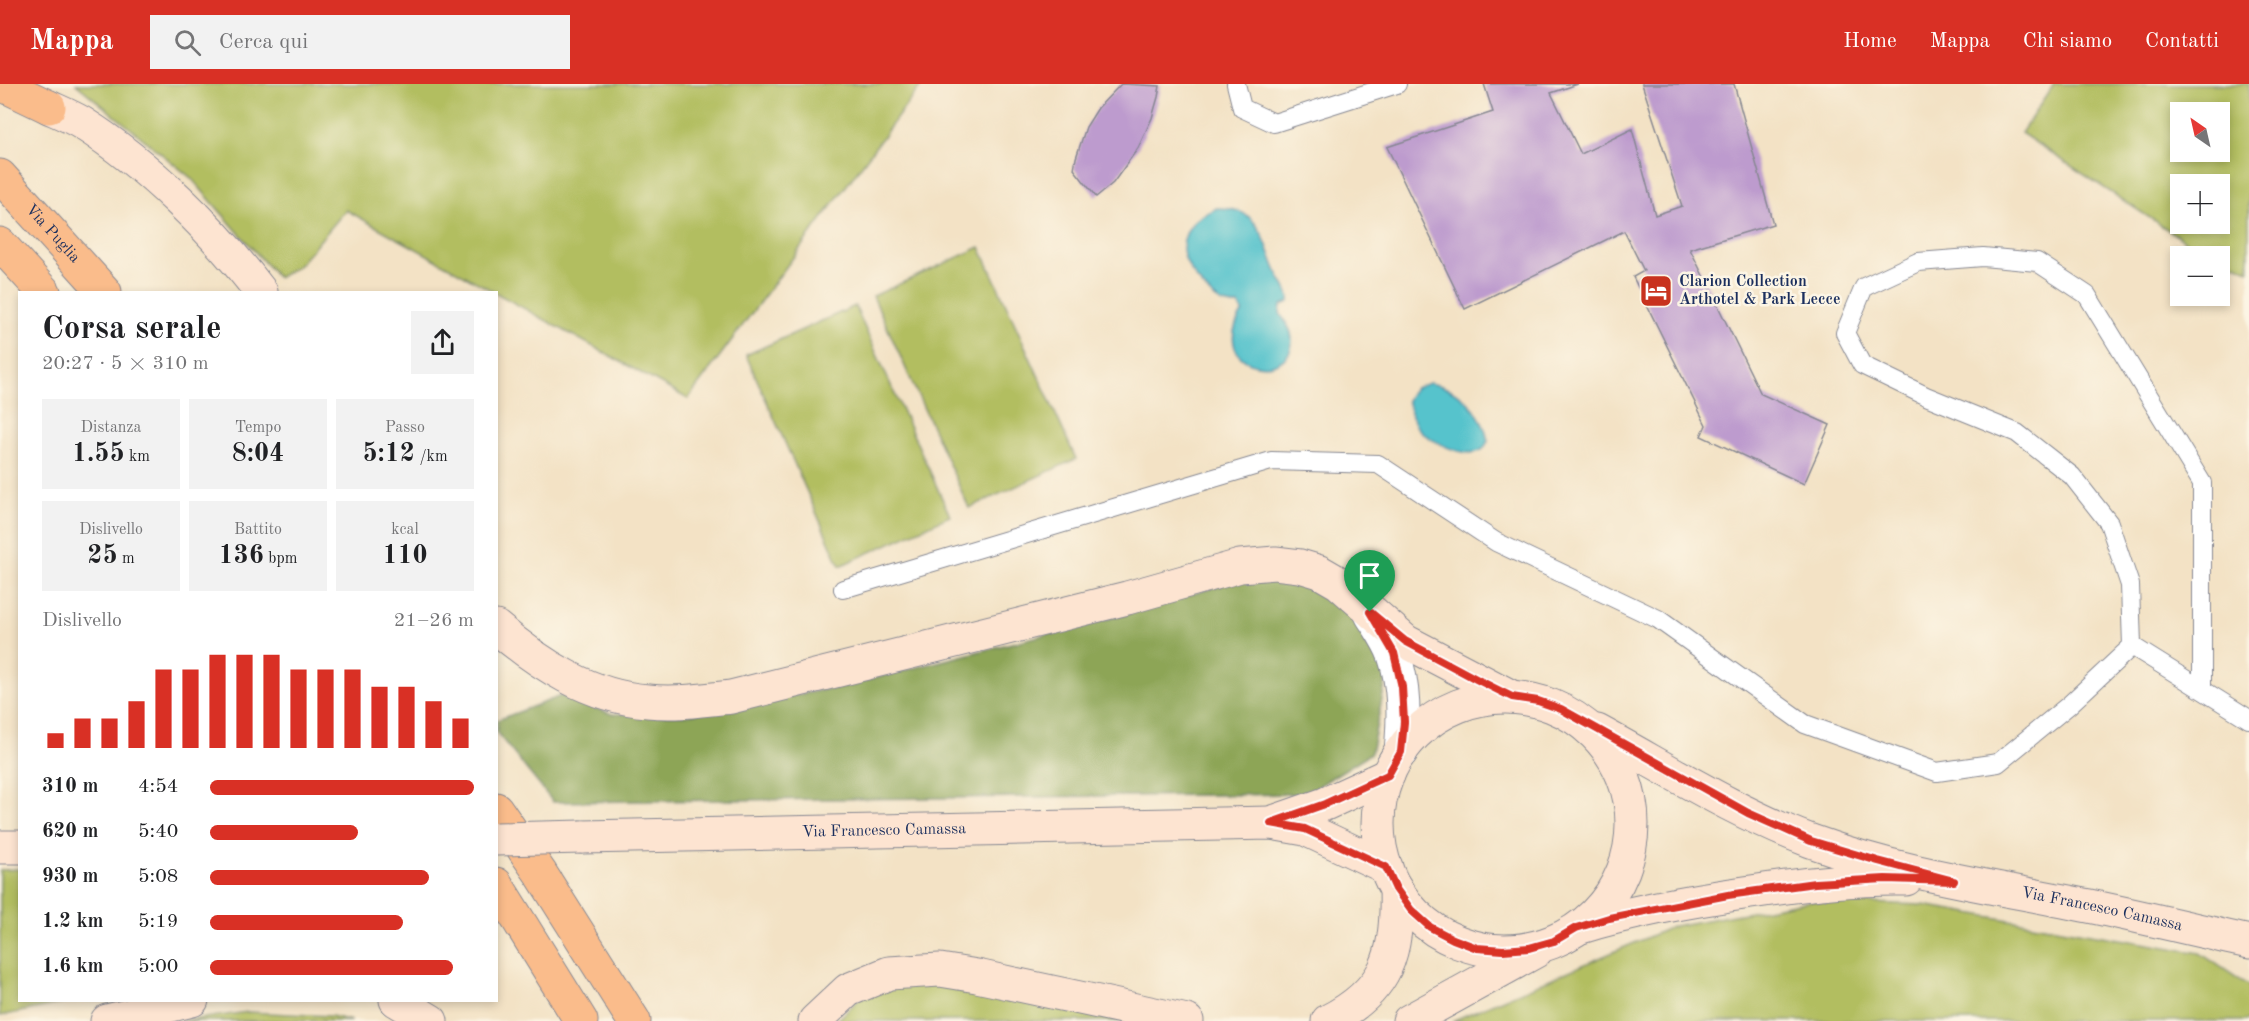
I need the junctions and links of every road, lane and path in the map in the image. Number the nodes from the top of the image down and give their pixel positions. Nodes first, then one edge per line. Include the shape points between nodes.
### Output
1 (1, 84) edge
2 (1236, 84) edge
3 (1397, 84) edge
4 (49, 107) joint
5 (0, 176) edge
6 (0, 244) edge
7 (43, 291) edge
8 (104, 291) edge
9 (260, 291) edge
10 (843, 589) dead end
11 (1370, 612) junction
12 (498, 629) edge
13 (2132, 646) junction
14 (2202, 688) junction
15 (1512, 697) junction
16 (2249, 718) edge
17 (1582, 723) junction
18 (1394, 763) junction
19 (498, 812) edge
20 (1271, 823) junction
21 (498, 838) edge
22 (0, 847) edge
23 (18, 847) edge
24 (1391, 878) junction
25 (1954, 881) junction
26 (498, 887) edge
27 (1565, 935) junction
28 (2249, 942) edge
29 (184, 1002) edge
30 (399, 1002) edge
31 (107, 1021) edge
32 (432, 1021) edge
33 (581, 1021) edge
34 (634, 1021) edge
35 (815, 1021) edge
36 (1187, 1021) edge
37 (1328, 1021) edge
38 (1408, 1021) edge

1 - 4 highway
2 - 3 lane via 1242,108 1274,123
4 - 9 street via 117,147 164,187
5 - 8 highway, Via Puglia
6 - 7 highway
10 - 13 lane via 1271,461 1378,464 1496,542 1658,619 1805,724 1937,772 1998,763 2070,705
11 - 12 street via 1339,583 1320,572 1275,563 1240,566 731,697 696,701 647,701 604,693 535,659
11 - 15 street via 1405,641
11 - 18 street via 1394,653 1402,687 1404,722
13 - 14 lane
13 - 14 lane via 2130,585 2109,523 2072,476 2017,433 1862,365 1845,333 1864,287 1918,262 1983,257 2037,262 2087,295 2202,483
14 - 16 lane
15 - 17 street, Via Francesco Camassa via 1561,709
15 - 18 street, Via Francesco Camassa via 1486,698 1438,716 1417,732
17 - 25 street, Via Francesco Camassa via 1748,813 1811,841
17 - 27 street, Via Francesco Camassa via 1600,739 1625,780 1632,827 1622,874 1602,904
18 - 20 street, Via Francesco Camassa via 1325,804
18 - 24 street, Via Francesco Camassa via 1381,797 1378,821 1380,845
19 - 34 highway
20 - 21 street, Via Francesco Camassa, bridge
20 - 24 street, Via Francesco Camassa via 1305,829
22 - 23 street
24 - 27 street, Via Francesco Camassa via 1411,910 1430,927 1477,948 1529,948
24 - 37 street via 1397,923 1382,977 1367,995
25 - 27 street, Via Francesco Camassa via 1815,883 1681,903 1609,918
25 - 28 street, Via Francesco Camassa
26 - 33 highway
27 - 38 street
29 - 31 street
30 - 32 street
35 - 36 street via 848,990 889,974 940,970

